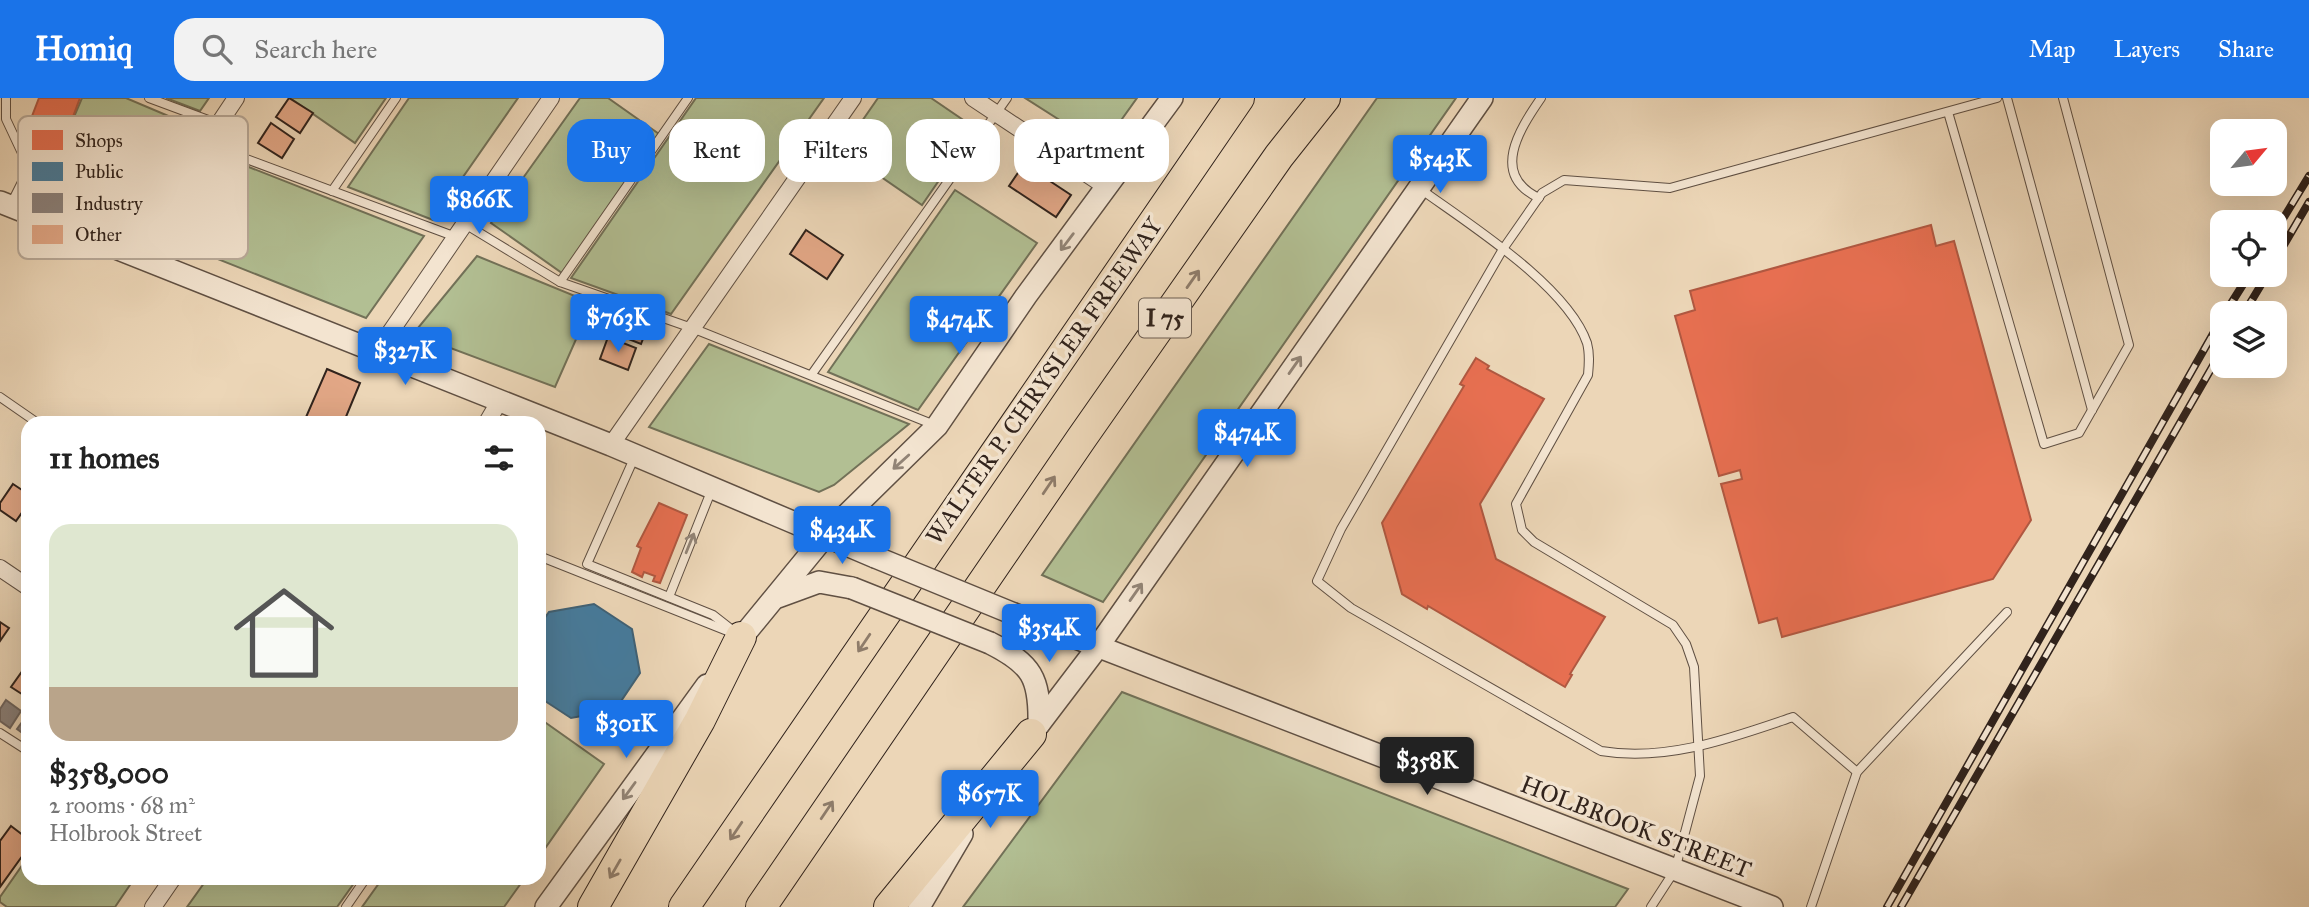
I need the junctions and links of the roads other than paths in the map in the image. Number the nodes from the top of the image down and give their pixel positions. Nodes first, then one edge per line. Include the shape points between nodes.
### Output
1 (6, 98) edge
2 (149, 98) edge
3 (236, 98) edge
4 (396, 98) edge
5 (551, 98) edge
6 (688, 98) edge
7 (853, 98) edge
8 (972, 98) edge
9 (1007, 98) edge
10 (1172, 98) edge
11 (1239, 98) edge
12 (1325, 98) edge
13 (1482, 98) edge
14 (1541, 98) edge
15 (1997, 98) edge
16 (2007, 98) edge
17 (2063, 98) edge
18 (1948, 112) junction
19 (996, 113) junction
20 (197, 116) edge
21 (224, 116) edge
22 (18, 145) edge
23 (248, 160) edge
24 (18, 184) edge
25 (1108, 188) junction
26 (1419, 188) junction
27 (332, 191) junction
28 (1539, 198) junction
29 (5, 204) edge
30 (460, 230) junction
31 (1503, 249) junction
32 (144, 259) edge
33 (560, 282) junction
34 (692, 328) junction
35 (376, 353) junction
36 (812, 374) junction
37 (0, 397) edge
38 (499, 402) junction
39 (2092, 410) junction
40 (27, 416) edge
41 (491, 416) edge
42 (535, 416) edge
43 (546, 420) edge
44 (937, 426) junction
45 (611, 445) junction
46 (635, 456) junction
47 (712, 488) junction
48 (825, 536) junction
49 (546, 559) edge
50 (0, 568) edge
51 (21, 582) edge
52 (669, 597) junction
53 (770, 602) junction
54 (2007, 612) dead end
55 (745, 633) junction
56 (1097, 648) junction
57 (1035, 729) junction
58 (0, 733) edge
59 (21, 746) edge
60 (1699, 748) junction
61 (1857, 772) junction
62 (1675, 870) junction
63 (168, 885) edge
64 (361, 885) edge
65 (153, 907) edge
66 (346, 907) edge
67 (546, 907) edge
68 (593, 907) edge
69 (684, 907) edge
70 (761, 907) edge
71 (889, 907) edge
72 (919, 907) edge
73 (1651, 907) edge
74 (1772, 907) edge
75 (1811, 907) edge

1 - 22 lane via 6,119
2 - 20 lane
3 - 21 street
4 - 27 lane
5 - 30 street
6 - 33 lane
7 - 34 street
8 - 19 street
9 - 19 lane
10 - 25 street
11 -> 69 highway, WALTER P. CHRYSLER FREEWAY / I 75
70 -> 12 highway, I 75 via 1088,428 1279,156
13 - 26 street
14 - 28 lane via 1512,150 1518,184
15 - 18 lane
16 - 39 lane
17 - 39 lane via 2129,345
18 - 28 lane via 1670,188 1564,180
18 - 39 lane via 2044,444 2079,433
19 - 25 street
19 - 36 lane
23 - 27 lane
24 - 29 lane
25 -> 44 street via 1026,296
26 - 31 lane
56 -> 26 street
27 - 30 lane
28 - 31 lane
30 - 33 lane
30 - 35 street
31 - 60 lane via 1565,307 1586,341 1590,359 1588,375 1520,492 1517,518 1522,530 1549,554 1673,625 1694,667
31 - 60 lane via 1341,528 1317,581 1351,608 1601,751 1619,754
32 - 35 street, HOLBROOK STREET
33 - 34 lane
34 - 36 lane
34 - 45 street
35 - 38 street, HOLBROOK STREET
36 - 44 lane
37 - 40 lane
38 - 41 street
38 - 42 street, HOLBROOK STREET
43 - 45 street, HOLBROOK STREET
44 -> 48 street
45 - 46 street, HOLBROOK STREET
46 - 47 street, HOLBROOK STREET
46 - 52 lane via 587,564
47 - 48 street, HOLBROOK STREET
52 -> 47 lane
48 - 53 street
48 - 56 street, HOLBROOK STREET, bridge
49 - 55 lane
50 - 51 street
52 - 55 lane
53 - 55 street
53 - 57 street, bridge via 819,582 852,588 1013,654 1040,691
54 - 61 lane
55 -> 67 street
55 -> 68 highway
56 - 57 street
56 - 62 street, HOLBROOK STREET
57 - 71 highway
57 - 72 street via 967,826
58 - 59 lane
60 - 61 lane via 1793,717
60 - 62 lane via 1700,776
61 - 75 lane
62 - 73 lane
62 - 74 street, HOLBROOK STREET
63 - 65 street
64 - 66 lane

